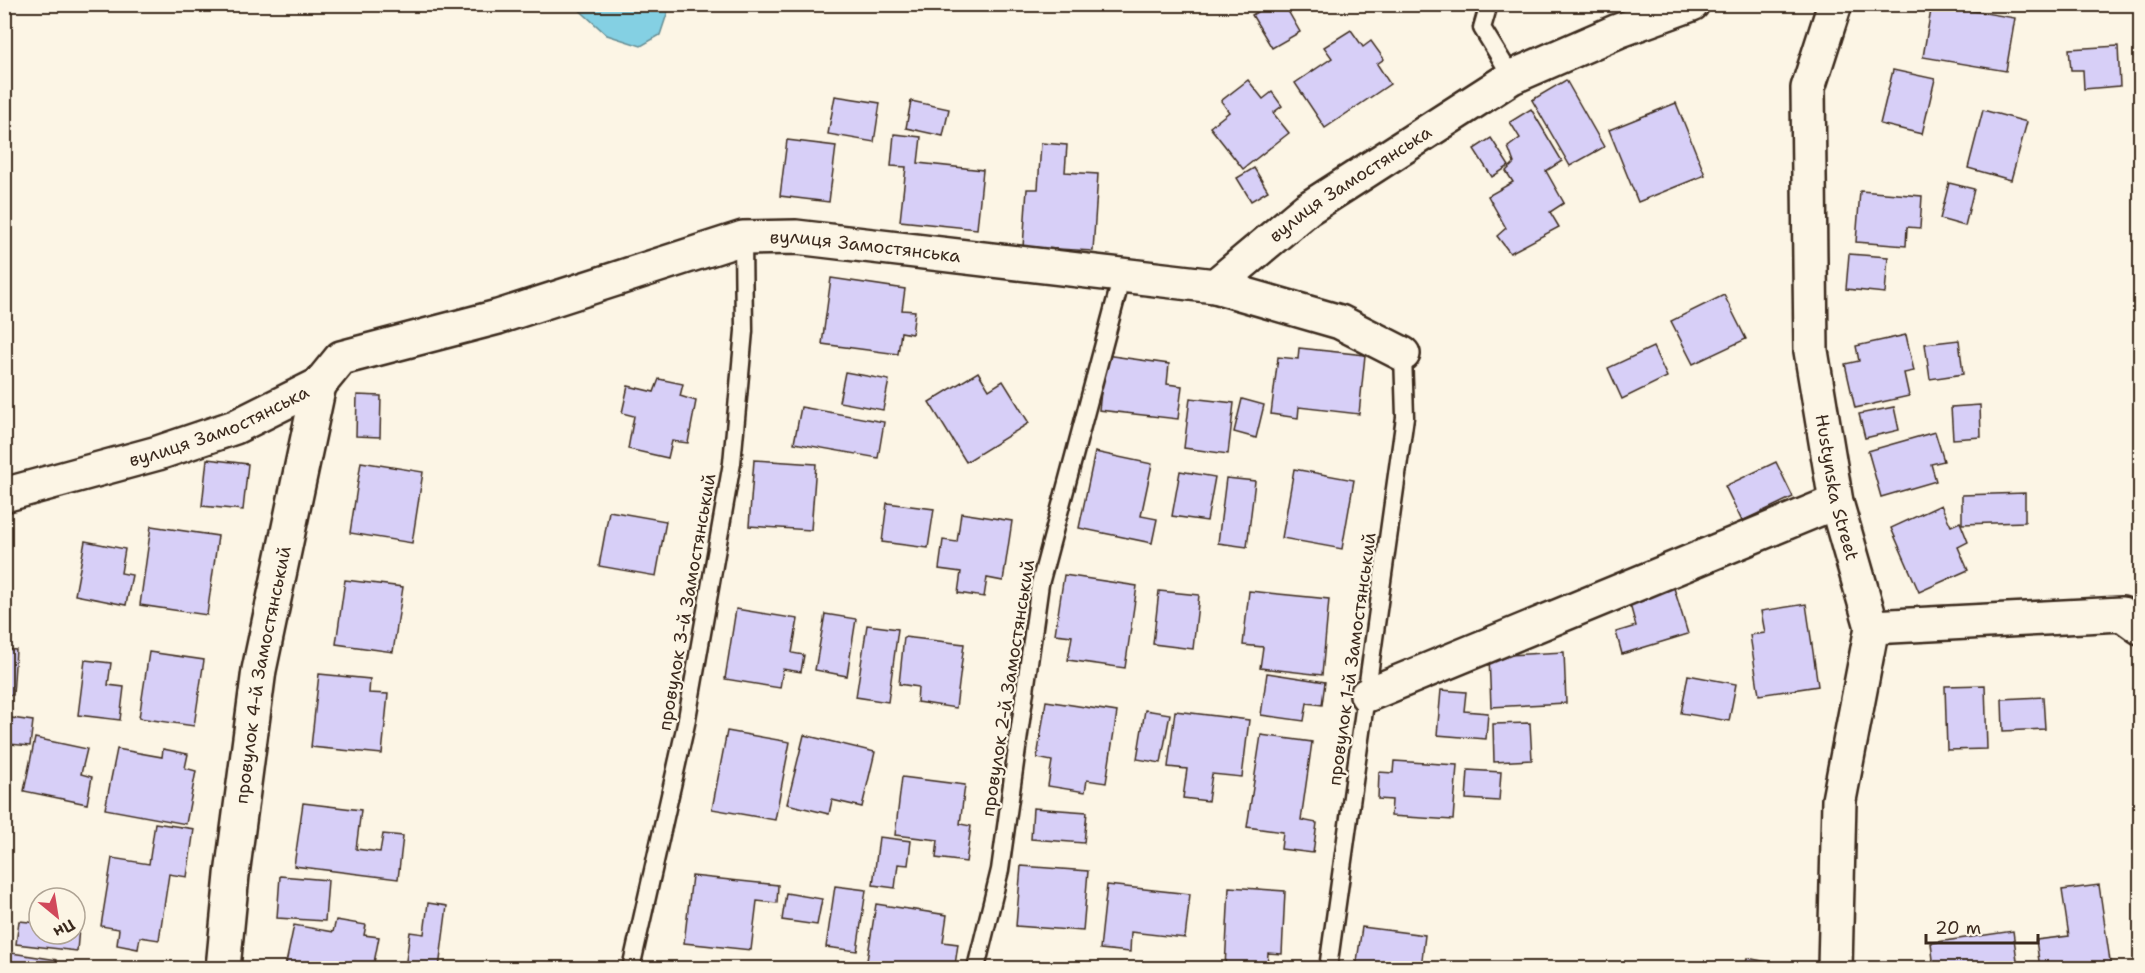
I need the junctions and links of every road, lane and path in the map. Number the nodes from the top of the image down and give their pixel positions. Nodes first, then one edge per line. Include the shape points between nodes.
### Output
1 (1489, 4) edge
2 (1692, 4) edge
3 (1835, 4) edge
4 (1512, 77) junction
5 (743, 238) junction
6 (1122, 276) junction
7 (1215, 286) junction
8 (1403, 354) joint
9 (318, 385) junction
10 (4, 495) edge
11 (1836, 502) junction
12 (1872, 627) junction
13 (2140, 627) edge
14 (1367, 695) junction
15 (224, 969) edge
16 (631, 969) edge
17 (976, 969) edge
18 (1328, 969) edge
19 (1835, 969) edge

1 - 4 lane via 1482,28
2 - 4 street, вулиця Замостянська
3 - 11 street, Hustynska Street via 1808,88 1811,351
4 - 7 street, вулиця Замостянська via 1307,209
5 - 6 street, вулиця Замостянська via 796,237
5 - 9 street, вулиця Замостянська via 498,316 341,358
5 - 16 lane, провулок 3-й Замостянський via 744,331 732,463 686,724
6 - 7 street, вулиця Замостянська
6 - 17 lane, провулок 2-й Замостянський via 1041,584 1000,870
7 - 8 street via 1340,322
8 - 14 lane, провулок 1-й Замостянський via 1405,417
9 - 10 street, вулиця Замостянська via 235,427 158,453
9 - 15 street, провулок 4-й Замостянський via 259,670
11 - 12 street, Hustynska Street
11 - 14 street
12 - 13 street via 2122,614
12 - 19 street, Hustynska Street via 1839,800
14 - 18 lane, провулок 1-й Замостянський

